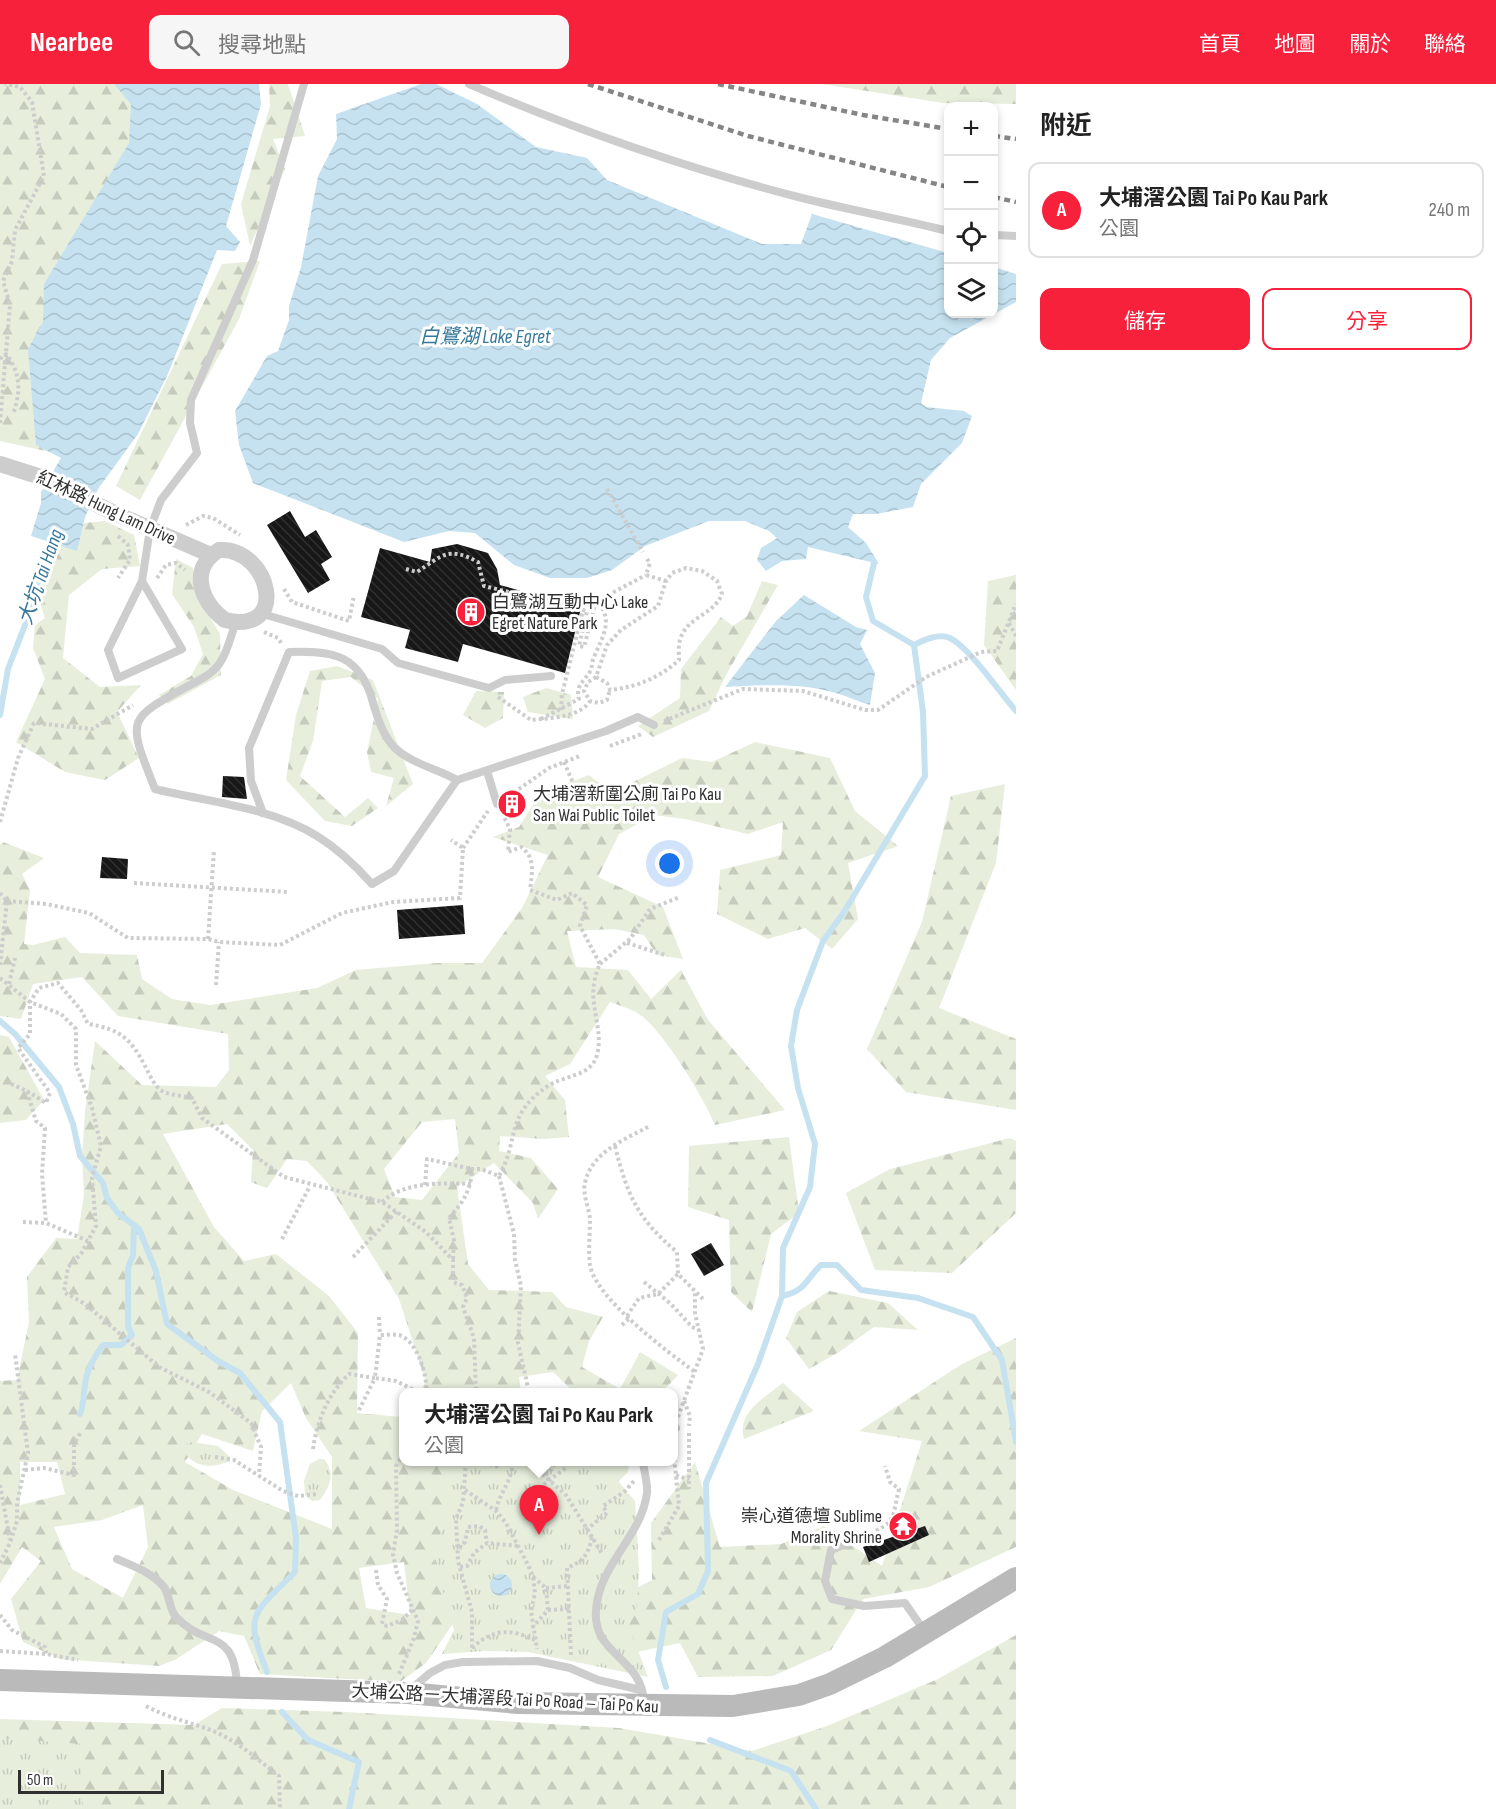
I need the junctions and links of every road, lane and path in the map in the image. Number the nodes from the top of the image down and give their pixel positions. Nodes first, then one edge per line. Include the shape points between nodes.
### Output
1 (5, 84) edge
2 (303, 84) edge
3 (469, 84) edge
4 (944, 230) edge
5 (998, 235) edge
6 (1016, 236) edge
7 (6, 354) junction
8 (0, 359) edge
9 (1, 397) edge
10 (13, 414) dead end
11 (0, 423) edge
12 (0, 464) edge
13 (608, 489) dead end
14 (150, 529) junction
15 (114, 532) dead end
16 (643, 552) dead end
17 (211, 555) junction
18 (647, 559) dead end
19 (406, 569) dead end
20 (646, 575) junction
21 (118, 578) dead end
22 (142, 581) junction
23 (666, 581) junction
24 (597, 600) junction
25 (1016, 604) edge
26 (584, 610) junction
27 (263, 614) junction
28 (236, 622) junction
29 (1008, 623) junction
30 (260, 632) dead end
31 (1016, 636) edge
32 (289, 652) junction
33 (550, 675) dead end
34 (596, 677) junction
35 (489, 688) junction
36 (610, 690) junction
37 (590, 701) junction
38 (561, 710) junction
39 (541, 719) junction
40 (654, 725) junction
41 (605, 748) dead end
42 (584, 754) dead end
43 (564, 762) junction
44 (487, 771) junction
45 (457, 780) junction
46 (576, 790) dead end
47 (497, 804) junction
48 (263, 813) junction
49 (451, 840) dead end
50 (464, 848) junction
51 (214, 850) dead end
52 (134, 884) dead end
53 (212, 887) junction
54 (288, 892) dead end
55 (0, 893) edge
56 (680, 897) dead end
57 (7, 901) junction
58 (208, 939) junction
59 (219, 942) junction
60 (626, 942) junction
61 (665, 955) dead end
62 (15, 958) dead end
63 (600, 964) junction
64 (0, 965) edge
65 (0, 978) edge
66 (9, 984) junction
67 (216, 985) dead end
68 (30, 1002) junction
69 (11, 1084) dead end
70 (27, 1091) junction
71 (648, 1127) dead end
72 (615, 1146) junction
73 (472, 1169) junction
74 (499, 1176) junction
75 (472, 1184) junction
76 (424, 1185) junction
77 (310, 1186) junction
78 (382, 1202) junction
79 (397, 1211) junction
80 (23, 1222) dead end
81 (46, 1223) junction
82 (282, 1239) dead end
83 (88, 1242) junction
84 (353, 1257) dead end
85 (453, 1260) junction
86 (678, 1274) junction
87 (644, 1282) dead end
88 (695, 1291) junction
89 (658, 1294) junction
90 (704, 1300) dead end
91 (379, 1317) dead end
92 (628, 1317) junction
93 (622, 1325) dead end
94 (699, 1330) junction
95 (380, 1335) junction
96 (15, 1354) dead end
97 (695, 1372) junction
98 (375, 1378) junction
99 (410, 1388) edge
100 (426, 1388) edge
101 (476, 1388) edge
102 (528, 1388) edge
103 (683, 1401) junction
104 (358, 1412) dead end
105 (678, 1418) edge
106 (81, 1432) dead end
107 (313, 1449) dead end
108 (215, 1456) dead end
109 (399, 1461) edge
110 (466, 1466) edge
111 (512, 1466) edge
112 (535, 1466) edge
113 (551, 1466) edge
114 (643, 1466) edge
115 (675, 1466) edge
116 (885, 1466) dead end
117 (567, 1467) dead end
118 (25, 1470) junction
119 (644, 1473) junction
120 (259, 1474) junction
121 (545, 1475) junction
122 (676, 1475) junction
123 (550, 1480) junction
124 (689, 1480) junction
125 (0, 1485) edge
126 (539, 1488) dead end
127 (464, 1489) junction
128 (689, 1489) dead end
129 (318, 1494) dead end
130 (496, 1511) junction
131 (586, 1530) junction
132 (592, 1537) junction
133 (659, 1540) dead end
134 (853, 1541) joint
135 (10, 1543) junction
136 (486, 1543) junction
137 (519, 1546) junction
138 (458, 1547) junction
139 (117, 1559) dead end
140 (0, 1563) edge
141 (610, 1566) junction
142 (460, 1567) junction
143 (376, 1570) dead end
144 (533, 1576) junction
145 (1016, 1578) edge
146 (568, 1586) junction
147 (546, 1588) junction
148 (413, 1608) junction
149 (569, 1609) junction
150 (548, 1610) junction
151 (0, 1615) edge
152 (532, 1628) junction
153 (925, 1633) junction
154 (535, 1640) junction
155 (472, 1648) junction
156 (46, 1654) dead end
157 (537, 1661) junction
158 (475, 1662) junction
159 (570, 1668) junction
160 (0, 1680) edge
161 (402, 1687) junction
162 (237, 1688) junction
163 (643, 1698) junction
164 (141, 1703) dead end
165 (280, 1809) edge

1 - 7 path via 20,87 32,102 44,176 15,230 12,261 3,281 10,305
2 - 14 lane via 253,260 191,400 190,423 196,453 161,500
3 - 4 lane via 514,104 660,155 800,197
5 - 6 lane
7 - 8 path
7 - 9 path
7 - 10 path via 19,385
9 - 11 path
12 - 14 street, 紅林路 Hung Lam Drive via 41,477
13 - 16 path
14 - 17 street, 紅林路 Hung Lam Drive
14 - 22 lane
15 - 21 path via 128,545 130,560
17 - 27 street, 紅林路 Hung Lam Drive via 228,550 248,558 265,585 267,602
17 - 28 street via 200,576 200,588 217,614
18 - 20 path via 650,563
19 - 26 path via 417,573 446,553 460,553 478,562 484,586
20 - 23 path
20 - 24 path
22 - 22 lane via 108,650 117,678 182,649
23 - 34 path via 658,606 621,630 608,645
23 - 36 path via 672,573 686,568 702,571 717,581 722,594 718,606 688,626 680,639 679,660 664,673 643,683
24 - 26 path via 584,646 579,646 587,611
24 - 38 path via 604,609 607,628 590,671 582,680 579,699
25 - 29 path
26 - 38 path
27 - 28 street via 253,621
27 - 35 lane via 382,649 398,663
28 - 48 lane via 221,662 208,675 148,707 138,720 135,738 155,789
29 - 31 path
29 - 40 path via 997,651 975,654 926,677 878,710 865,710 803,691 743,689
30 - 32 path via 278,638
32 - 45 lane via 322,651 355,666 369,686 378,720 396,749
32 - 48 lane via 249,748 251,782
33 - 35 lane via 505,680
34 - 36 path via 607,683
34 - 37 path via 584,691
35 - 39 path via 531,720
36 - 37 path via 608,700
37 - 39 path via 585,708
38 - 39 path
40 - 41 path via 640,736
40 - 44 lane via 638,717
42 - 43 path
43 - 46 path
43 - 47 path
44 - 45 lane
44 - 47 lane
45 - 48 lane via 394,871 372,884 349,859 316,835
47 - 50 path via 486,813
47 - 63 path via 510,829 508,852 521,847 530,856 530,890 557,900 572,893 587,905 580,926
49 - 50 path
50 - 59 path via 460,898 393,903 342,914 280,945
51 - 53 path
52 - 53 path
53 - 54 path
53 - 58 path
55 - 57 path
56 - 60 path via 650,909
57 - 58 path via 89,913 128,938
57 - 64 path
58 - 59 path
59 - 67 path
60 - 61 path
60 - 63 path
62 - 66 path
63 - 74 path via 592,1003 598,1029 597,1056 585,1072 549,1085 519,1112
65 - 66 path
66 - 68 path
68 - 70 path via 30,1034 18,1048 50,1093 46,1103
68 - 77 path via 39,988 58,983 88,1024 114,1028 126,1040 163,1091 192,1098 202,1118 284,1177
68 - 83 path via 61,1014 76,1029 76,1065 101,1146 92,1178 96,1226
69 - 70 path
70 - 81 path via 36,1121 45,1128 42,1174
71 - 72 path
72 - 86 path via 633,1203 644,1221 677,1252
72 - 92 path via 593,1163 584,1184 590,1217 590,1268
73 - 74 path
73 - 75 path
73 - 76 path via 427,1159
74 - 102 path via 514,1234 521,1286 518,1343
75 - 76 path
75 - 85 path via 465,1200 449,1218
76 - 78 path via 406,1189
77 - 78 path
77 - 82 path
78 - 79 path
79 - 84 path
79 - 85 path via 426,1232
80 - 81 path
81 - 83 path
83 - 120 path via 68,1267 64,1292 85,1304 159,1367 209,1392 251,1423 261,1447
85 - 101 path via 453,1282 462,1285 467,1298 463,1307 474,1338
86 - 88 path
86 - 89 path
87 - 89 path
88 - 90 path
88 - 94 path via 694,1313
89 - 92 path via 639,1298
89 - 94 path via 692,1328
91 - 95 path
92 - 93 path
92 - 97 path
94 - 97 path via 703,1349
95 - 98 path
95 - 100 path via 399,1335 409,1341 423,1366
96 - 118 path via 28,1453
97 - 103 path
98 - 99 path
98 - 104 path
98 - 107 path via 349,1374 341,1382 316,1424
103 - 105 path
103 - 124 path via 690,1416
106 - 118 path via 74,1444 74,1474 44,1468
108 - 120 path via 234,1460
109 - 148 path via 393,1554
110 - 127 path
111 - 130 path via 511,1480
112 - 121 path
113 - 121 path
114 - 119 lane
115 - 122 path
116 - 134 path via 890,1482 899,1489 896,1514 884,1527
117 - 123 path
118 - 135 path
119 - 131 path via 603,1506 607,1513
119 - 141 lane via 647,1492 636,1530
120 - 129 path via 283,1491 298,1496
121 - 123 path
122 - 124 path
122 - 133 path via 679,1506
123 - 126 path
123 - 131 path via 566,1495
124 - 128 path
125 - 135 path
127 - 130 path
127 - 138 path via 464,1502 456,1519
130 - 137 path
131 - 132 path
132 - 141 path
132 - 146 path via 589,1554 567,1568
134 - 153 lane via 831,1550 825,1581 832,1599 864,1606 905,1603
135 - 140 path
136 - 137 path
136 - 138 path via 485,1530 474,1526 468,1527 465,1542
136 - 142 path via 467,1566
137 - 144 path
138 - 142 path
139 - 162 lane via 148,1574 165,1588 174,1615 192,1631 220,1641 230,1651
141 - 163 lane via 601,1580 595,1612 602,1640 640,1678
142 - 155 path via 472,1612
143 - 148 path via 378,1585 387,1599 382,1624 395,1624
144 - 147 path
144 - 152 path
145 - 153 main road, 大埔公路－大埔滘段 Tai Po Road – Tai Po Kau
146 - 147 path
146 - 149 path
147 - 150 path
148 - 161 path via 418,1621
149 - 150 path
149 - 159 path
150 - 152 path
151 - 156 path via 12,1630 45,1647
152 - 154 path
153 - 163 main road, 大埔公路－大埔滘段 Tai Po Road – Tai Po Kau via 885,1657 799,1695 733,1706
154 - 155 path via 511,1630 499,1631
154 - 157 path
155 - 158 path
157 - 158 lane
157 - 159 lane
158 - 161 lane via 445,1665
159 - 163 lane
160 - 162 main road, 大埔公路－大埔滘段 Tai Po Road – Tai Po Kau
161 - 162 main road, 大埔公路－大埔滘段 Tai Po Road – Tai Po Kau
161 - 163 main road, 大埔公路－大埔滘段 Tai Po Road – Tai Po Kau via 518,1703
164 - 165 path via 240,1745 279,1776

